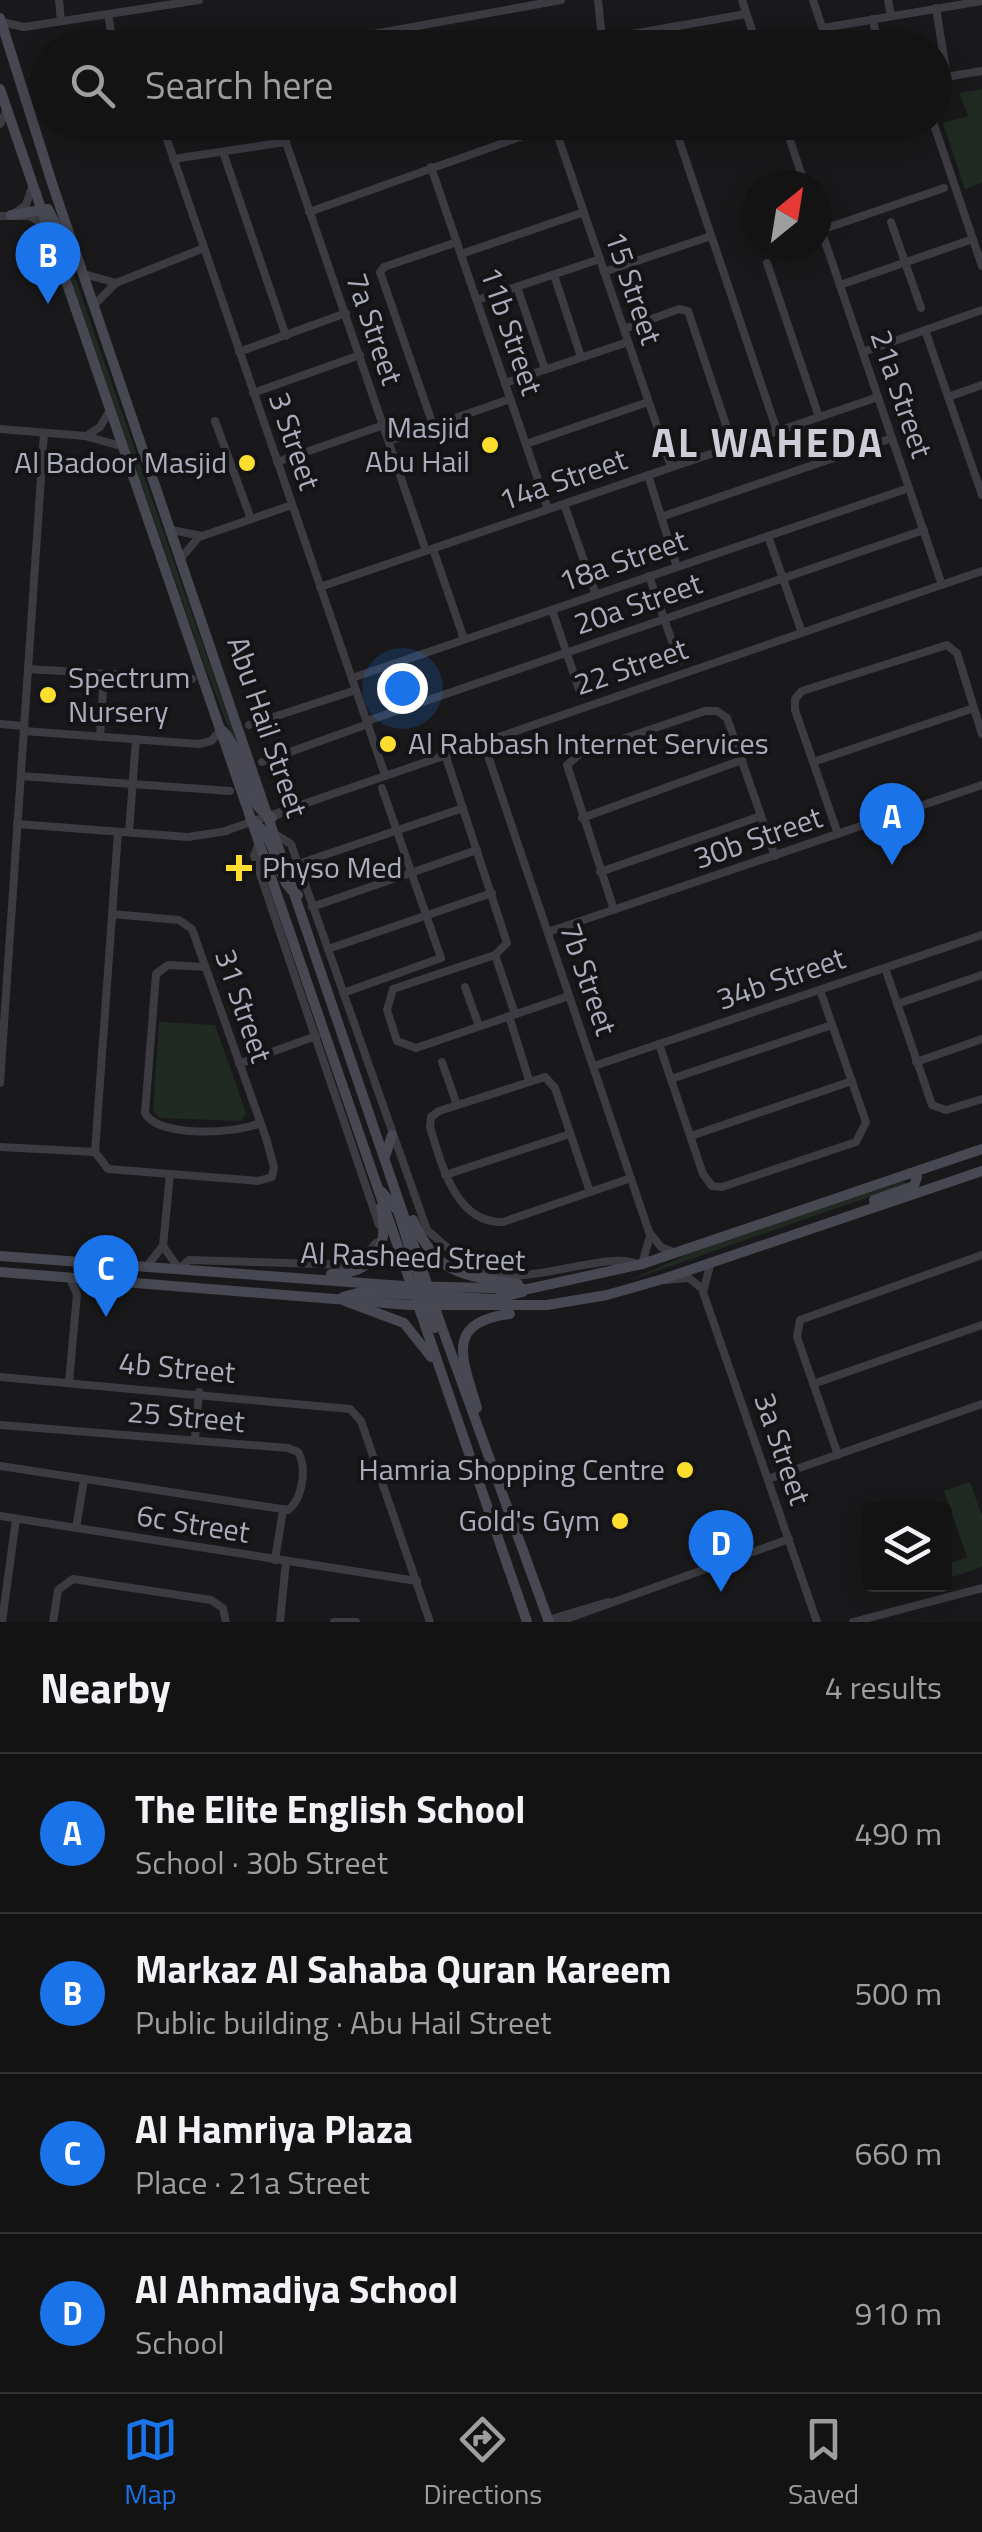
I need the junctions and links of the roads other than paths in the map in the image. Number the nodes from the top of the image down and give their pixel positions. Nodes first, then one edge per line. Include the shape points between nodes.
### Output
1 (59, 0) edge
2 (199, 0) edge
3 (562, 0) edge
4 (598, 0) edge
5 (742, 0) edge
6 (813, 0) edge
7 (888, 0) edge
8 (982, 2) edge
9 (936, 8) junction
10 (108, 14) junction
11 (746, 14) junction
12 (891, 16) junction
13 (872, 19) junction
14 (1, 20) edge
15 (61, 21) junction
16 (30, 26) junction
17 (824, 28) joint
18 (111, 30) edge
19 (396, 30) edge
20 (601, 30) edge
21 (654, 30) edge
22 (752, 30) edge
23 (874, 30) edge
24 (940, 30) edge
25 (10, 50) junction
26 (982, 71) edge
27 (952, 76) edge
28 (0, 89) edge
29 (7, 110) junction
30 (30, 111) edge
31 (0, 124) edge
32 (39, 140) edge
33 (166, 140) edge
34 (508, 140) edge
35 (559, 140) edge
36 (679, 140) edge
37 (790, 140) edge
38 (939, 140) edge
39 (286, 142) joint
40 (223, 152) junction
41 (173, 159) junction
42 (431, 167) junction
43 (800, 170) edge
44 (32, 187) junction
45 (944, 188) dead end
46 (39, 208) junction
47 (309, 212) junction
48 (584, 212) junction
49 (5, 216) edge
50 (891, 222) dead end
51 (44, 224) junction
52 (832, 226) edge
53 (711, 236) junction
54 (973, 239) junction
55 (457, 242) junction
56 (204, 248) junction
57 (461, 254) junction
58 (600, 260) junction
59 (831, 260) edge
60 (906, 262) junction
61 (768, 263) dead end
62 (982, 266) edge
63 (82, 271) junction
64 (604, 272) junction
65 (554, 274) junction
66 (116, 282) junction
67 (840, 285) junction
68 (517, 287) junction
69 (477, 300) junction
70 (94, 306) junction
71 (921, 308) dead end
72 (982, 310) edge
73 (346, 313) junction
74 (624, 329) junction
75 (925, 330) junction
76 (286, 336) junction
77 (628, 342) junction
78 (239, 352) junction
79 (863, 352) junction
80 (360, 355) junction
81 (581, 357) junction
82 (545, 369) junction
83 (505, 382) junction
84 (982, 386) edge
85 (253, 393) junction
86 (878, 396) junction
87 (948, 397) junction
88 (510, 399) junction
89 (648, 402) junction
90 (110, 412) junction
91 (819, 416) junction
92 (215, 421) dead end
93 (384, 425) junction
94 (433, 426) junction
95 (0, 430) edge
96 (777, 431) junction
97 (44, 433) junction
98 (85, 436) junction
99 (892, 438) junction
100 (389, 441) junction
101 (526, 444) junction
102 (121, 446) junction
103 (734, 446) junction
104 (982, 454) edge
105 (969, 458) junction
106 (277, 462) junction
107 (671, 467) junction
108 (648, 475) junction
109 (909, 488) junction
110 (982, 496) edge
111 (564, 504) junction
112 (292, 505) junction
113 (548, 509) junction
114 (661, 517) junction
115 (251, 519) junction
116 (172, 530) junction
117 (924, 530) junction
118 (202, 536) junction
119 (768, 536) junction
120 (430, 550) junction
121 (181, 558) junction
122 (677, 567) junction
123 (982, 571) edge
124 (649, 576) junction
125 (783, 578) junction
126 (942, 584) junction
127 (320, 587) junction
128 (596, 594) junction
129 (552, 610) junction
130 (664, 619) junction
131 (802, 632) junction
132 (464, 639) junction
133 (566, 652) junction
134 (678, 661) dead end
135 (28, 669) junction
136 (104, 674) junction
137 (352, 678) junction
138 (192, 679) dead end
139 (356, 690) junction
140 (581, 695) dead end
141 (974, 708) junction
142 (367, 722) junction
143 (0, 724) edge
144 (250, 725) dead end
145 (24, 728) junction
146 (219, 729) junction
147 (982, 734) edge
148 (100, 737) junction
149 (136, 740) junction
150 (483, 741) junction
151 (444, 754) junction
152 (742, 760) junction
153 (262, 762) dead end
154 (813, 762) junction
155 (386, 775) junction
156 (21, 776) junction
157 (133, 784) junction
158 (982, 786) edge
159 (382, 788) dead end
160 (230, 790) dead end
161 (463, 808) junction
162 (761, 816) junction
163 (582, 818) junction
164 (260, 821) junction
165 (18, 824) junction
166 (396, 830) junction
167 (118, 832) junction
168 (129, 832) junction
169 (838, 834) junction
170 (278, 836) junction
171 (259, 843) junction
172 (477, 850) junction
173 (775, 856) junction
174 (298, 864) junction
175 (600, 872) junction
176 (412, 873) junction
177 (492, 893) junction
178 (298, 895) junction
179 (312, 907) junction
180 (614, 910) junction
181 (112, 914) junction
182 (426, 915) junction
183 (0, 926) edge
184 (10, 927) junction
185 (548, 932) junction
186 (982, 935) edge
187 (328, 949) junction
188 (499, 953) junction
189 (206, 966) junction
190 (884, 968) junction
191 (982, 974) edge
192 (464, 987) dead end
193 (820, 990) junction
194 (344, 993) junction
195 (3, 996) edge
196 (569, 996) junction
197 (896, 1004) junction
198 (512, 1015) junction
199 (832, 1025) junction
200 (478, 1026) junction
201 (316, 1036) junction
202 (982, 1039) edge
203 (659, 1044) junction
204 (442, 1062) dead end
205 (916, 1062) junction
206 (239, 1064) junction
207 (594, 1066) junction
208 (671, 1079) junction
209 (530, 1080) junction
210 (852, 1081) junction
211 (0, 1083) edge
212 (339, 1088) junction
213 (982, 1098) edge
214 (457, 1104) junction
215 (260, 1123) junction
216 (570, 1134) junction
217 (392, 1135) junction
218 (691, 1136) junction
219 (0, 1146) edge
220 (95, 1152) junction
221 (982, 1152) edge
222 (386, 1155) junction
223 (982, 1171) edge
224 (911, 1173) junction
225 (170, 1174) junction
226 (445, 1176) junction
227 (631, 1178) junction
228 (954, 1180) junction
229 (381, 1191) junction
230 (590, 1192) junction
231 (402, 1202) junction
232 (834, 1220) junction
233 (650, 1232) junction
234 (163, 1246) junction
235 (674, 1253) junction
236 (982, 1254) edge
237 (2, 1255) edge
238 (711, 1261) junction
239 (640, 1265) junction
240 (146, 1267) junction
241 (178, 1269) junction
242 (0, 1272) edge
243 (69, 1278) junction
244 (662, 1278) junction
245 (90, 1279) junction
246 (312, 1279) junction
247 (528, 1289) junction
248 (704, 1292) junction
249 (77, 1294) junction
250 (424, 1297) junction
251 (341, 1298) junction
252 (528, 1306) junction
253 (982, 1325) edge
254 (0, 1377) edge
255 (69, 1382) junction
256 (813, 1384) junction
257 (199, 1392) junction
258 (448, 1393) junction
259 (982, 1404) edge
260 (0, 1425) edge
261 (479, 1434) junction
262 (194, 1439) junction
263 (838, 1454) junction
264 (0, 1466) edge
265 (768, 1479) junction
266 (84, 1480) junction
267 (496, 1482) junction
268 (282, 1510) junction
269 (0, 1516) edge
270 (19, 1519) junction
271 (76, 1528) junction
272 (789, 1539) junction
273 (275, 1560) junction
274 (288, 1562) junction
275 (415, 1577) junction
276 (982, 1588) edge
277 (903, 1608) junction
278 (552, 1621) edge
279 (2, 1622) edge
280 (52, 1622) edge
281 (226, 1622) edge
282 (280, 1622) edge
283 (334, 1622) edge
284 (356, 1622) edge
285 (430, 1622) edge
286 (528, 1622) edge
287 (818, 1622) edge
288 (853, 1622) edge
289 (908, 1622) edge

1 - 15 street
2 - 10 street
3 - 19 street
4 - 20 street
5 - 11 street
6 - 17 street
7 - 12 street
8 - 9 street
9 - 12 street
9 - 24 street
10 - 15 street
10 - 18 street
11 - 21 street
11 - 22 street
12 - 13 street
13 - 17 street
13 - 23 street
14 - 16 street
14 - 25 main road, Abu Hail Street
15 - 16 street
16 - 25 street
25 - 30 main road, Abu Hail Street
26 - 27 street
28 - 29 main road, Abu Hail Street
29 - 31 street
29 - 44 main road, Abu Hail Street
32 - 63 main road, Abu Hail Street
33 - 41 street, 3 Street
34 - 42 street
35 - 48 street, 15 Street
36 - 53 street
37 - 43 street
38 - 54 street
39 - 40 street
39 - 47 street, 7a Street
40 - 41 street
40 - 76 street
41 - 56 street, 3 Street
42 - 47 street
42 - 55 street, 11b Street
44 - 46 main road, Abu Hail Street
44 - 49 street via 26,205
45 - 52 street
46 - 49 main road
46 - 51 main road, Abu Hail Street
46 - 63 main road via 52,212
47 - 73 street, 7a Street
48 - 57 street
48 - 58 street, 15 Street
49 - 51 street via 30,216
50 - 60 street
51 - 90 main road, Abu Hail Street
53 - 64 street
53 - 96 street
54 - 60 street
54 - 62 street
55 - 57 street, 11b Street
55 - 94 street via 380,272
56 - 66 street
56 - 78 street, 3 Street
57 - 69 street, 11b Street
58 - 64 street, 15 Street
58 - 65 street
59 - 67 street, 21a Street
60 - 67 street
60 - 71 street
61 - 91 street
63 - 66 street
63 - 70 main road, Abu Hail Street
64 - 74 street, 15 Street
65 - 68 street
65 - 81 street
66 - 70 street
67 - 79 street, 21a Street
68 - 69 street
68 - 82 street
69 - 83 street, 11b Street
70 - 116 main road, Abu Hail Street
72 - 75 street
73 - 76 street
73 - 80 street, 7a Street
74 - 77 street, 15 Street
74 - 103 street via 688,311
75 - 79 street
75 - 87 street
76 - 78 street
77 - 81 street
77 - 89 street, 15 Street
78 - 85 street, 3 Street
79 - 86 street, 21a Street
80 - 85 street
80 - 93 street, 7a Street
81 - 82 street
82 - 83 street
83 - 88 street, 11b Street
84 - 87 street
85 - 106 street, 3 Street
86 - 91 street, 14a Street
86 - 99 street, 21a Street
87 - 105 street
88 - 94 street
88 - 101 street, 11b Street
89 - 101 street
89 - 107 street, 15 Street
90 - 98 street
90 - 102 main road, Abu Hail Street
91 - 96 street, 14a Street
92 - 115 street
93 - 100 street, 7a Street
93 - 106 street
94 - 100 street
95 - 97 street
96 - 103 street, 14a Street
97 - 98 street
97 - 135 street
98 - 102 street
99 - 109 street, 21a Street
99 - 114 street
100 - 120 street, 7a Street
101 - 113 street, 11b Street
102 - 146 main road, Abu Hail Street
103 - 107 street, 14a Street
104 - 105 street
105 - 110 street
106 - 112 street, 3 Street
107 - 108 street, 14a Street
108 - 111 street, 14a Street
108 - 114 street
109 - 117 street, 21a Street
109 - 119 street, 18a Street
111 - 113 street, 14a Street
111 - 128 street
112 - 115 street
112 - 127 street, 3 Street
113 - 120 street, 14a Street
114 - 122 street
115 - 118 street
116 - 118 street
116 - 121 main road, Abu Hail Street
117 - 125 street, 20a Street
117 - 126 street, 21a Street
118 - 121 street
119 - 122 street, 18a Street
119 - 125 street
120 - 127 street, 14a Street
120 - 132 street, 7a Street
121 - 164 main road, Abu Hail Street
122 - 124 street, 18a Street
123 - 126 street, 22 Street
124 - 128 street, 18a Street
124 - 130 street
125 - 130 street, 20a Street
125 - 131 street
126 - 131 street, 22 Street
127 - 137 street, 3 Street
128 - 129 street, 18a Street
129 - 132 street, 18a Street
129 - 133 street
130 - 133 street, 20a Street
130 - 134 street
131 - 150 street, 22 Street
132 - 137 street, 18a Street
133 - 140 street
133 - 142 street, 20a Street
135 - 136 street
135 - 145 street
136 - 138 street
136 - 148 street
137 - 139 street, 3 Street
139 - 142 street, 3 Street
139 - 144 street
141 - 147 street
141 - 154 street
141 - 154 street via 951,647 938,645 796,696
142 - 153 street, 20a Street
142 - 155 street, 3 Street
143 - 145 street
145 - 148 street
145 - 156 street
146 - 149 street via 205,744
146 - 164 main road, Abu Hail Street via 233,743
148 - 149 street
149 - 157 street
150 - 151 street, 22 Street
150 - 185 street, 7b Street
151 - 155 street, 22 Street
151 - 161 street
152 - 162 street
152 - 163 street
152 - 163 street via 727,718 717,711 580,753 567,765
154 - 169 street
155 - 164 street, 22 Street
156 - 157 street
156 - 165 street
157 - 160 street
157 - 168 street
158 - 169 street, 30b Street
159 - 166 street
161 - 166 street
161 - 172 street
162 - 173 street
162 - 175 street
163 - 175 street
164 - 168 street, 22 Street via 196,836
164 - 170 main road, Abu Hail Street
164 - 171 main road, Abu Hail Street
164 - 178 main road via 286,884
165 - 167 street, 22 Street
165 - 184 street
166 - 174 street
166 - 176 street
167 - 168 street, 22 Street
167 - 181 street
169 - 173 street, 30b Street
170 - 174 street via 289,841
170 - 178 main road, Abu Hail Street
171 - 201 street via 254,856
171 - 212 main road, Abu Hail Street
172 - 176 street
172 - 177 street
173 - 180 street, 30b Street
174 - 179 street
175 - 180 street
176 - 179 street
176 - 182 street
177 - 182 street
177 - 188 street via 506,934
178 - 222 main road, Abu Hail Street
179 - 187 street
180 - 185 street, 30b Street
181 - 189 street, 31 Street via 184,922
181 - 220 street
182 - 187 street
182 - 194 street via 439,961
183 - 184 street
184 - 195 street
185 - 196 street, 7b Street
186 - 190 street, 34b Street
187 - 194 street
188 - 198 street
188 - 200 street via 390,994 386,1010 403,1046 416,1048
189 - 206 street, 31 Street
189 - 215 street via 168,966 154,979 145,1113 164,1127 232,1132
190 - 193 street, 34b Street
190 - 197 street
191 - 197 street
192 - 200 street
193 - 199 street
193 - 203 street, 34b Street
194 - 217 street
195 - 211 street
196 - 198 street
196 - 207 street, 7b Street
197 - 205 street
198 - 200 street
198 - 209 street
199 - 208 street
199 - 210 street
201 - 206 street
201 - 212 street
202 - 205 street
203 - 207 street, 34b Street
203 - 208 street
204 - 214 street
205 - 213 street via 929,1100 941,1110
206 - 215 street, 31 Street
207 - 227 street, 7b Street
208 - 218 street
209 - 214 street
209 - 216 street via 549,1079
210 - 218 street
210 - 218 street via 866,1122 856,1142 722,1187 704,1179
212 - 229 main road, Abu Hail Street
212 - 241 street via 378,1222 369,1255 343,1266 188,1260
214 - 226 street via 438,1110 430,1122
215 - 225 street, 31 Street via 272,1177
216 - 226 street
216 - 230 street
217 - 222 main road
217 - 239 street via 423,1225 484,1271 532,1275 625,1258
219 - 220 street
220 - 225 street via 108,1169
221 - 224 main road, Al Rasheed Street
221 - 228 main road via 948,1168
222 - 231 main road, Abu Hail Street
223 - 228 main road, Al Rasheed Street
224 - 232 main road via 918,1181 914,1186 848,1208
224 - 235 main road, Al Rasheed Street
225 - 234 street
226 - 230 street via 459,1198 496,1222
227 - 230 street
227 - 233 street, 7b Street
228 - 232 main road, Al Rasheed Street
229 - 246 main road via 385,1236 377,1256 355,1272
229 - 250 main road via 398,1211
231 - 247 main road via 426,1246 452,1270
231 - 250 main road, Abu Hail Street
232 - 238 main road, Al Rasheed Street
233 - 235 street, 7b Street
233 - 239 street
234 - 240 street
234 - 241 street
235 - 239 main road, Al Rasheed Street
236 - 256 street via 800,1320 797,1337
237 - 240 main road, Al Rasheed Street
238 - 244 main road, Al Rasheed Street
238 - 248 street
239 - 247 main road, Al Rasheed Street
240 - 241 main road, Al Rasheed Street
241 - 246 main road, Al Rasheed Street
242 - 243 main road, Al Rasheed Street
243 - 245 main road, Al Rasheed Street
243 - 249 street
244 - 248 street via 689,1278
244 - 252 main road, Al Rasheed Street via 607,1295
245 - 249 street
245 - 251 main road, Al Rasheed Street
246 - 250 main road, Al Rasheed Street
247 - 250 main road, Al Rasheed Street via 507,1298
248 - 265 street, 3a Street
249 - 255 street
250 - 251 main road via 361,1292
250 - 252 main road, Al Rasheed Street
250 - 258 main road, Abu Hail Street
250 - 261 main road, Abu Hail Street
250 - 267 main road via 482,1460
251 - 258 main road via 413,1330
252 - 261 main road via 482,1319 465,1334 462,1355
253 - 256 street
254 - 255 street, 4b Street
255 - 257 street, 4b Street
256 - 263 street
257 - 262 street
257 - 275 street, 4b Street via 350,1409 361,1420
258 - 286 main road, Abu Hail Street
259 - 263 street
260 - 262 street, 25 Street
261 - 267 main road, Abu Hail Street
262 - 268 street, 25 Street via 298,1452 298,1501
263 - 265 street
264 - 266 street
265 - 272 street, 3a Street
266 - 268 street
266 - 271 street
267 - 278 main road, Abu Hail Street
268 - 273 street, 25 Street
269 - 270 street, 6c Street
270 - 271 street, 6c Street
270 - 279 street
271 - 273 street, 6c Street
272 - 278 street
272 - 287 street, 3a Street
273 - 274 street, 6c Street
274 - 275 street, 6c Street
274 - 282 street
275 - 285 street
276 - 277 street
277 - 288 street
277 - 289 street
280 - 281 street via 58,1590 72,1579 216,1602
283 - 284 street

